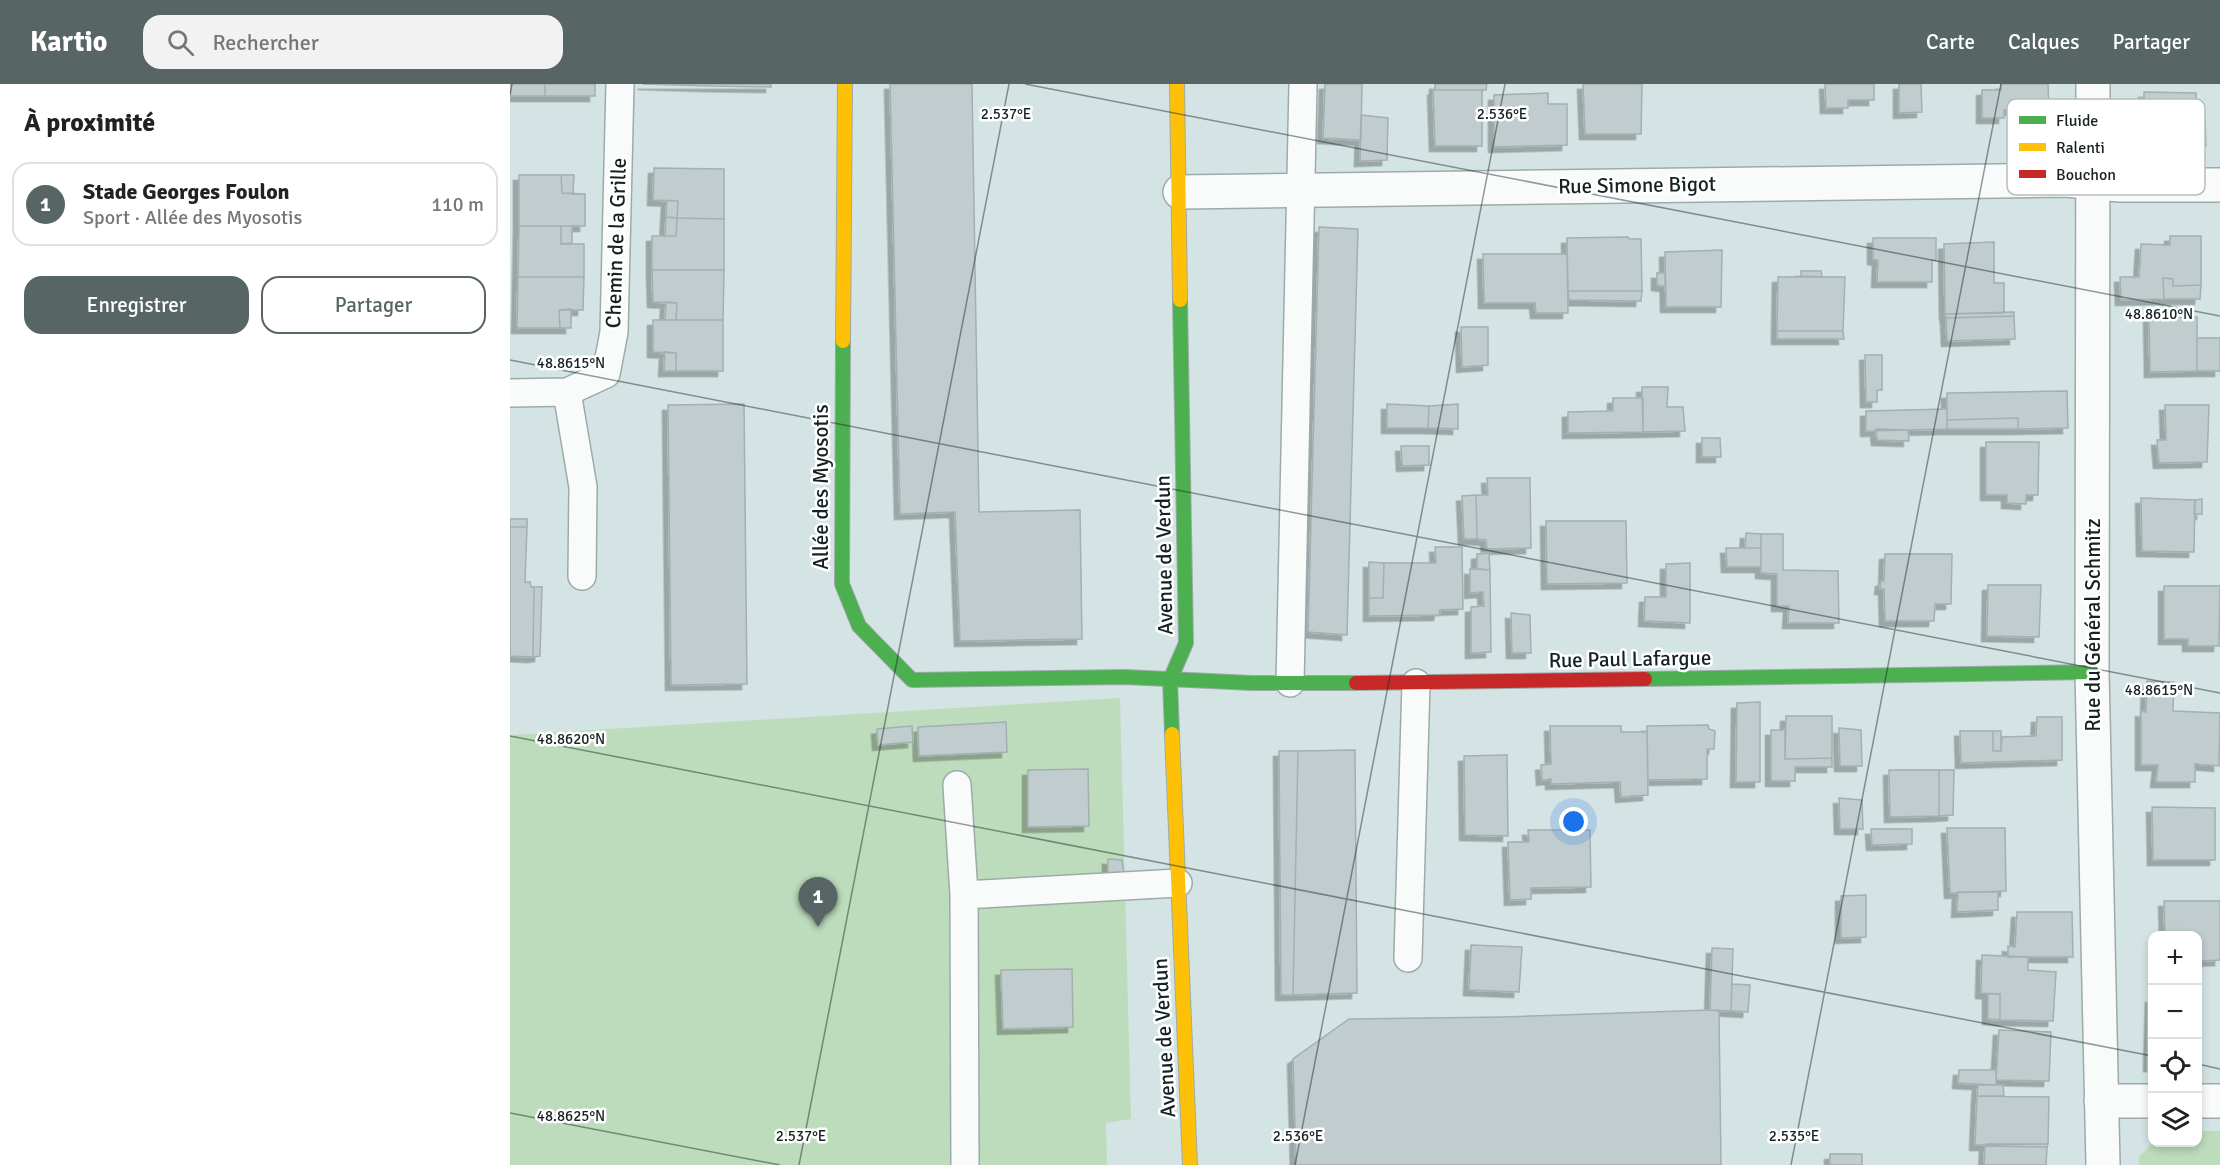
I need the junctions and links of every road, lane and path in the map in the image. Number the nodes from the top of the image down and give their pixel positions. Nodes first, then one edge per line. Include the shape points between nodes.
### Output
1 (620, 84) edge
2 (845, 84) edge
3 (1177, 84) edge
4 (1303, 84) edge
5 (2093, 84) edge
6 (2093, 99) edge
7 (2007, 181) edge
8 (2205, 185) edge
9 (2220, 185) edge
10 (1300, 189) junction
11 (1180, 192) junction
12 (2094, 195) edge
13 (567, 392) junction
14 (510, 393) edge
15 (582, 576) dead end
16 (2092, 672) junction
17 (1170, 680) junction
18 (1290, 683) junction
19 (1416, 683) junction
20 (957, 785) dead end
21 (1178, 884) junction
22 (964, 894) junction
23 (1408, 958) dead end
24 (2101, 1101) junction
25 (2148, 1101) edge
26 (2202, 1101) edge
27 (2220, 1101) edge
28 (965, 1165) edge
29 (1190, 1165) edge
30 (2103, 1165) edge

1 - 13 lane, Chemin de la Grille via 614,332 606,374
2 - 17 street, Allée des Myosotis via 842,584 859,626 912,680
3 - 11 street, Avenue de Verdun
4 - 10 lane
5 - 6 street, Rue du Général Schmitz
7 - 10 street, Rue Simone Bigot
8 - 9 street, Rue Simone Bigot
10 - 11 street, Rue Simone Bigot
10 - 18 lane
11 - 17 street, Avenue de Verdun via 1186,643
12 - 16 street, Rue du Général Schmitz
13 - 14 lane, Chemin de la Grille
13 - 15 lane via 583,487
16 - 19 street, Rue Paul Lafargue
16 - 24 street, Rue du Général Schmitz
17 - 18 street, Rue Paul Lafargue
17 - 21 street, Avenue de Verdun
18 - 19 street, Rue Paul Lafargue
19 - 23 lane
20 - 22 lane
21 - 22 lane
21 - 29 street, Avenue de Verdun
22 - 28 lane
24 - 25 street
24 - 30 street, Rue du Général Schmitz
26 - 27 street

